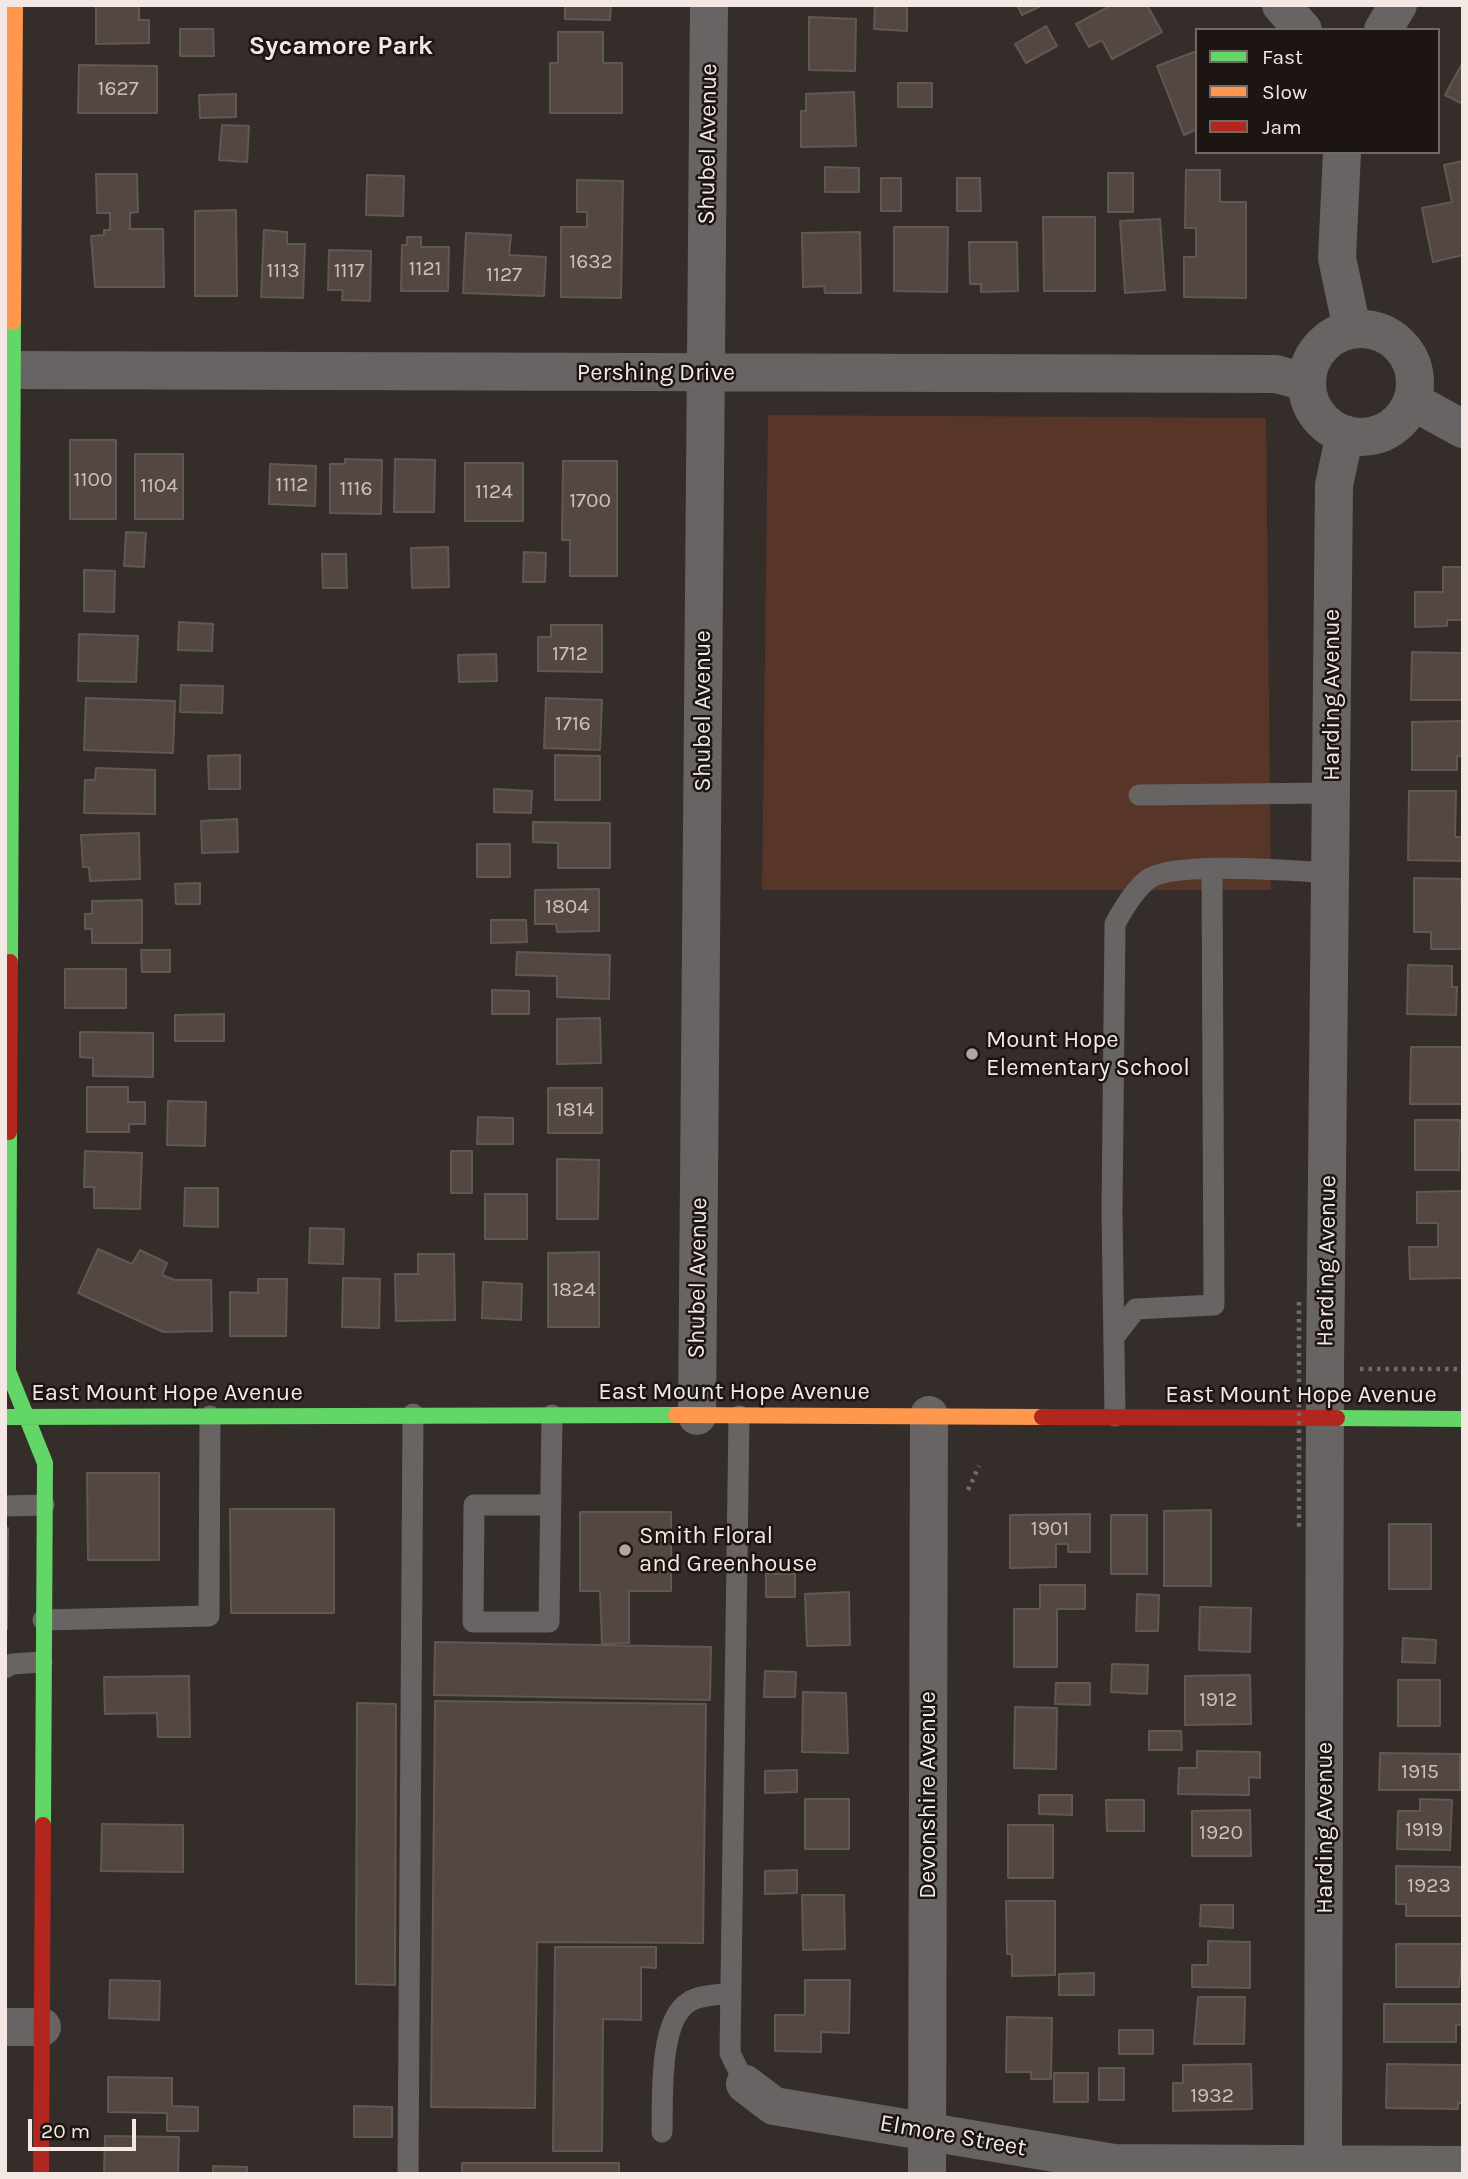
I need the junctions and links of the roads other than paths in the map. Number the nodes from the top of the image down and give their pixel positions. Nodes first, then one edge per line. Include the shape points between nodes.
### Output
1 (15, 5) edge
2 (709, 5) edge
3 (1281, 5) edge
4 (1398, 5) edge
5 (1301, 28) edge
6 (1384, 28) edge
7 (1342, 154) edge
8 (1352, 329) junction
9 (9, 370) edge
10 (705, 373) junction
11 (1306, 382) junction
12 (1412, 401) junction
13 (1463, 429) edge
14 (1345, 435) junction
15 (1331, 793) junction
16 (1139, 795) dead end
17 (1212, 869) junction
18 (1331, 873) junction
19 (7, 1278) edge
20 (1114, 1338) junction
21 (413, 1414) junction
22 (552, 1415) junction
23 (929, 1415) junction
24 (27, 1416) junction
25 (210, 1416) junction
26 (697, 1416) junction
27 (739, 1416) junction
28 (1115, 1416) junction
29 (5, 1417) edge
30 (1327, 1418) junction
31 (1463, 1419) edge
32 (44, 1505) junction
33 (550, 1505) junction
34 (5, 1506) edge
35 (43, 1620) junction
36 (43, 1662) junction
37 (5, 1668) edge
38 (731, 1993) junction
39 (24, 2027) edge
40 (746, 2084) joint
41 (927, 2129) junction
42 (662, 2132) dead end
43 (1463, 2165) edge
44 (1323, 2169) edge
45 (41, 2174) edge
46 (408, 2174) edge
47 (927, 2174) edge

1 - 9 street
2 - 10 street, Shubel Avenue
3 - 5 street
4 - 6 street
7 - 8 street via 1337,258
8 - 11 street via 1337,334 1315,354
8 - 12 street via 1371,329 1402,348 1412,364
9 - 10 street, Pershing Drive
9 - 19 street
10 - 11 street, Pershing Drive via 1276,374
10 - 26 street, Shubel Avenue
11 - 14 street via 1317,415
12 - 13 street
12 - 14 street via 1404,415 1385,430 1362,437
14 - 15 street, Harding Avenue via 1334,485
15 - 16 lane
15 - 18 street, Harding Avenue
17 - 18 lane
17 - 20 lane via 1189,868 1148,878 1115,924
17 - 20 lane via 1214,1305 1136,1309
18 - 30 street, Harding Avenue via 1307,1369
19 - 24 street via 8,1371
20 - 28 lane
21 - 22 street, East Mount Hope Avenue
21 - 25 street, East Mount Hope Avenue
21 - 46 lane
22 - 26 street, East Mount Hope Avenue
22 - 33 lane
23 - 27 street, East Mount Hope Avenue
23 - 28 street, East Mount Hope Avenue
23 - 41 street, Devonshire Avenue
24 - 25 street, East Mount Hope Avenue
24 - 29 street, East Mount Hope Avenue
24 - 32 street via 45,1462
25 - 35 lane via 209,1616
26 - 27 street, East Mount Hope Avenue
27 - 38 lane
28 - 30 street, East Mount Hope Avenue
30 - 31 street, East Mount Hope Avenue
30 - 44 street, Harding Avenue
32 - 34 lane
32 - 35 street
33 - 33 lane via 550,1622 473,1622 474,1505
35 - 36 street
36 - 37 lane
36 - 39 street
38 - 40 lane via 730,2053
38 - 42 lane via 690,2001 677,2016 665,2055
39 - 45 street
40 - 41 street, Elmore Street via 774,2106
41 - 44 street, Elmore Street via 1114,2163
41 - 47 street, Devonshire Avenue
43 - 44 street, Elmore Street

